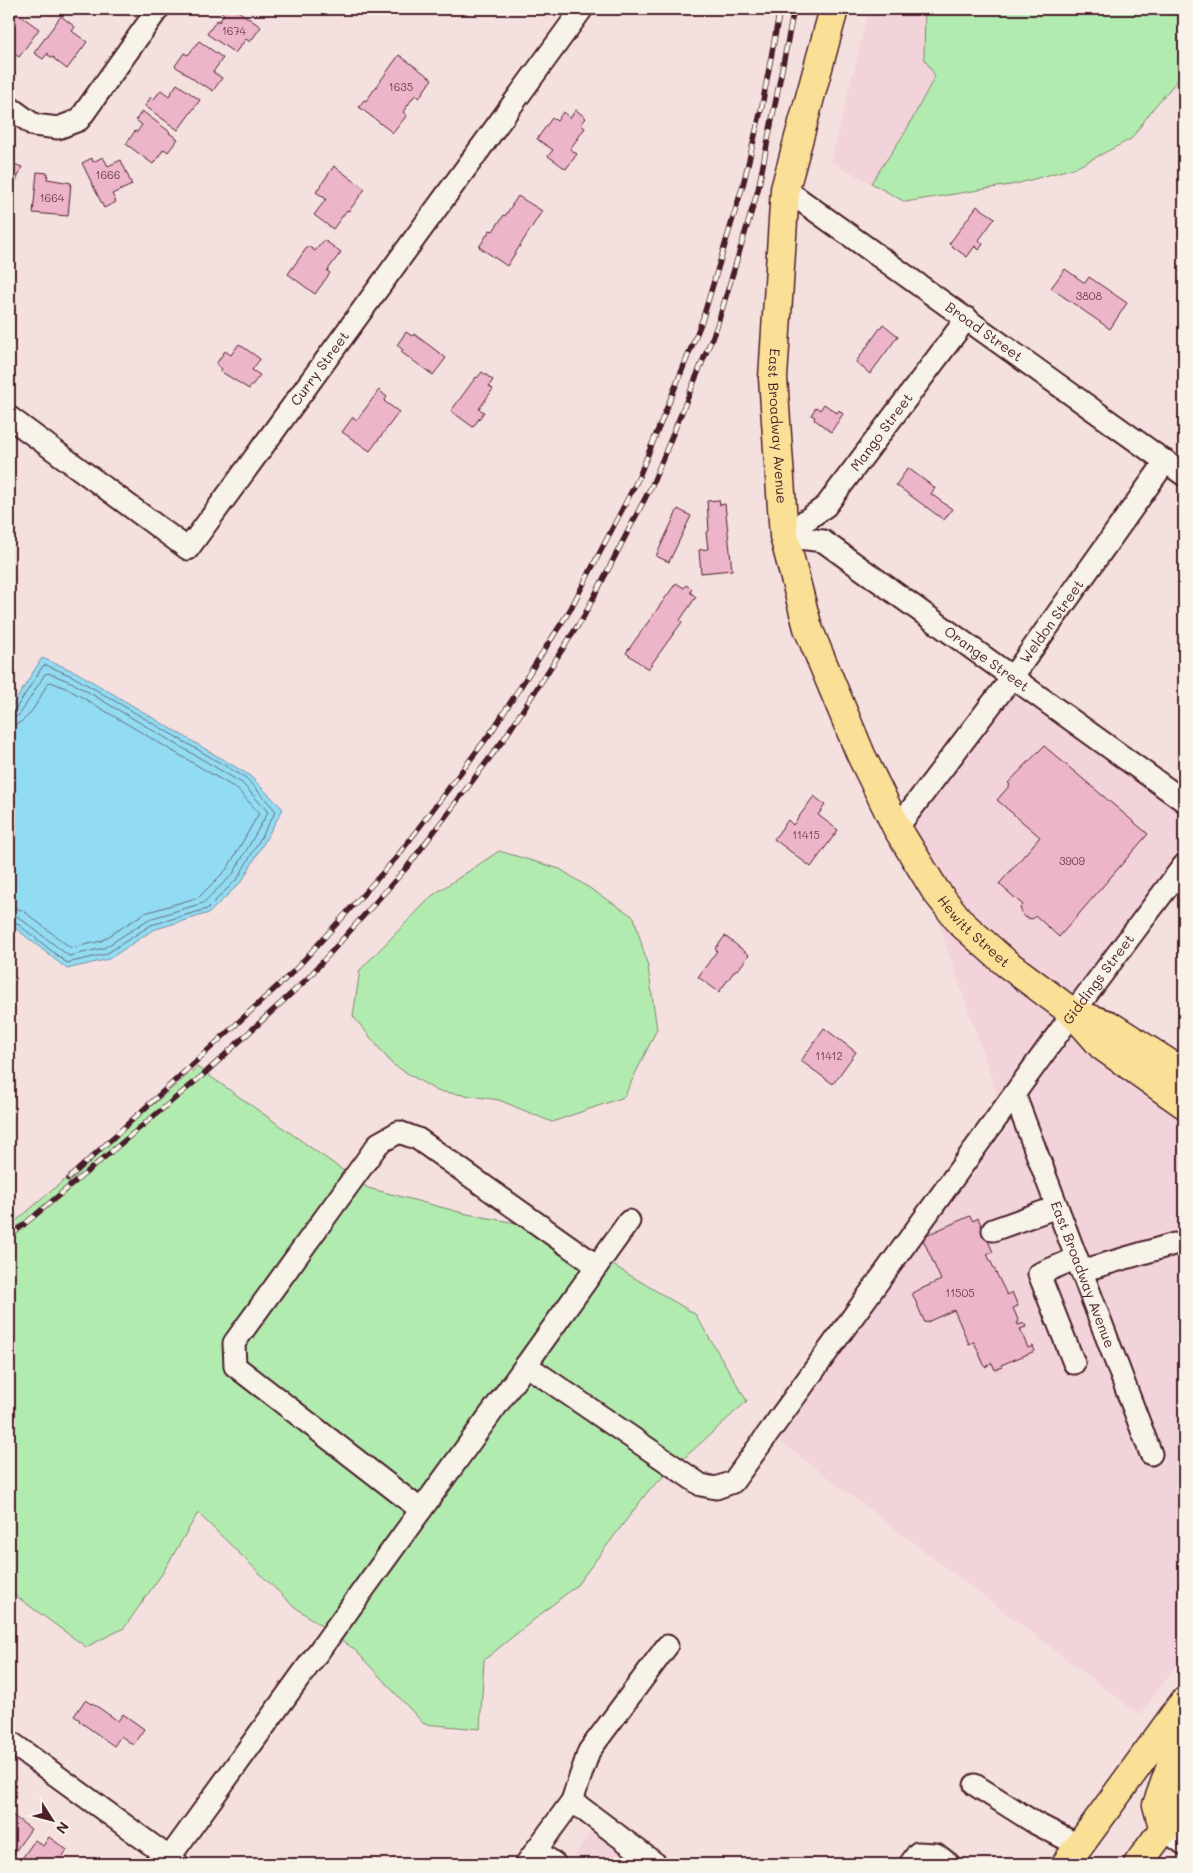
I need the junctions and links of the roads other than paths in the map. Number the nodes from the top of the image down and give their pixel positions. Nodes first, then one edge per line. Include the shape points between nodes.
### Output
1 (158, 9) edge
2 (582, 9) edge
3 (834, 9) edge
4 (9, 106) edge
5 (786, 189) junction
6 (967, 318) junction
7 (9, 417) edge
8 (1166, 461) junction
9 (1184, 475) edge
10 (784, 536) junction
11 (1013, 676) junction
12 (1184, 801) edge
13 (897, 828) junction
14 (1184, 865) edge
15 (1073, 1014) junction
16 (1184, 1073) edge
17 (1015, 1096) junction
18 (1184, 1104) edge
19 (1057, 1207) junction
20 (629, 1221) dead end
21 (993, 1230) dead end
22 (1181, 1242) edge
23 (1079, 1264) junction
24 (596, 1266) junction
25 (1074, 1363) dead end
26 (526, 1365) junction
27 (1151, 1454) dead end
28 (421, 1510) junction
29 (667, 1646) dead end
30 (1184, 1702) edge
31 (9, 1741) edge
32 (1184, 1744) edge
33 (976, 1785) dead end
34 (572, 1800) junction
35 (1184, 1801) edge
36 (1174, 1837) edge
37 (1073, 1855) edge
38 (531, 1857) edge
39 (173, 1861) edge
40 (555, 1864) edge
41 (656, 1864) edge
42 (910, 1864) edge
43 (949, 1864) edge
44 (1138, 1864) edge

1 - 4 street via 79,120 58,128 34,124
2 - 7 street, Curry Street via 188,549
3 - 5 main road, East Broadway Avenue
5 - 6 street, Broad Street
5 - 10 main road, East Broadway Avenue via 773,378
6 - 8 street, Broad Street
6 - 10 street, Mango Street via 826,506
8 - 9 street, Broad Street
8 - 11 street, Weldon Street
10 - 11 street, Orange Street via 823,541
10 - 13 main road, East Broadway Avenue via 808,628 861,755
11 - 12 street, Orange Street
11 - 13 street, Weldon Street
13 - 15 main road, Hewitt Street via 961,923 1006,963
14 - 15 street, Giddings Street
15 - 16 main road, Hewitt Street via 1109,1025
15 - 17 street, Giddings Street
15 - 18 main road, Hewitt Street via 1102,1046
17 - 19 street, East Broadway Avenue
17 - 26 street, Giddings Street via 733,1482 716,1488 701,1485
19 - 21 street
19 - 23 street, East Broadway Avenue
20 - 24 street
22 - 23 street
23 - 25 street via 1039,1274
23 - 27 street, East Broadway Avenue
24 - 26 street
24 - 28 street via 418,1139 398,1132 379,1143 234,1343 235,1366
26 - 28 street
28 - 39 street
29 - 34 street via 588,1751
30 - 37 main road
31 - 39 street
32 - 36 main road via 1172,1763 1157,1805
33 - 37 street via 1028,1819
34 - 38 street
34 - 41 street
35 - 36 main road
36 - 44 main road
38 - 40 street
42 - 43 street via 918,1853 936,1854

